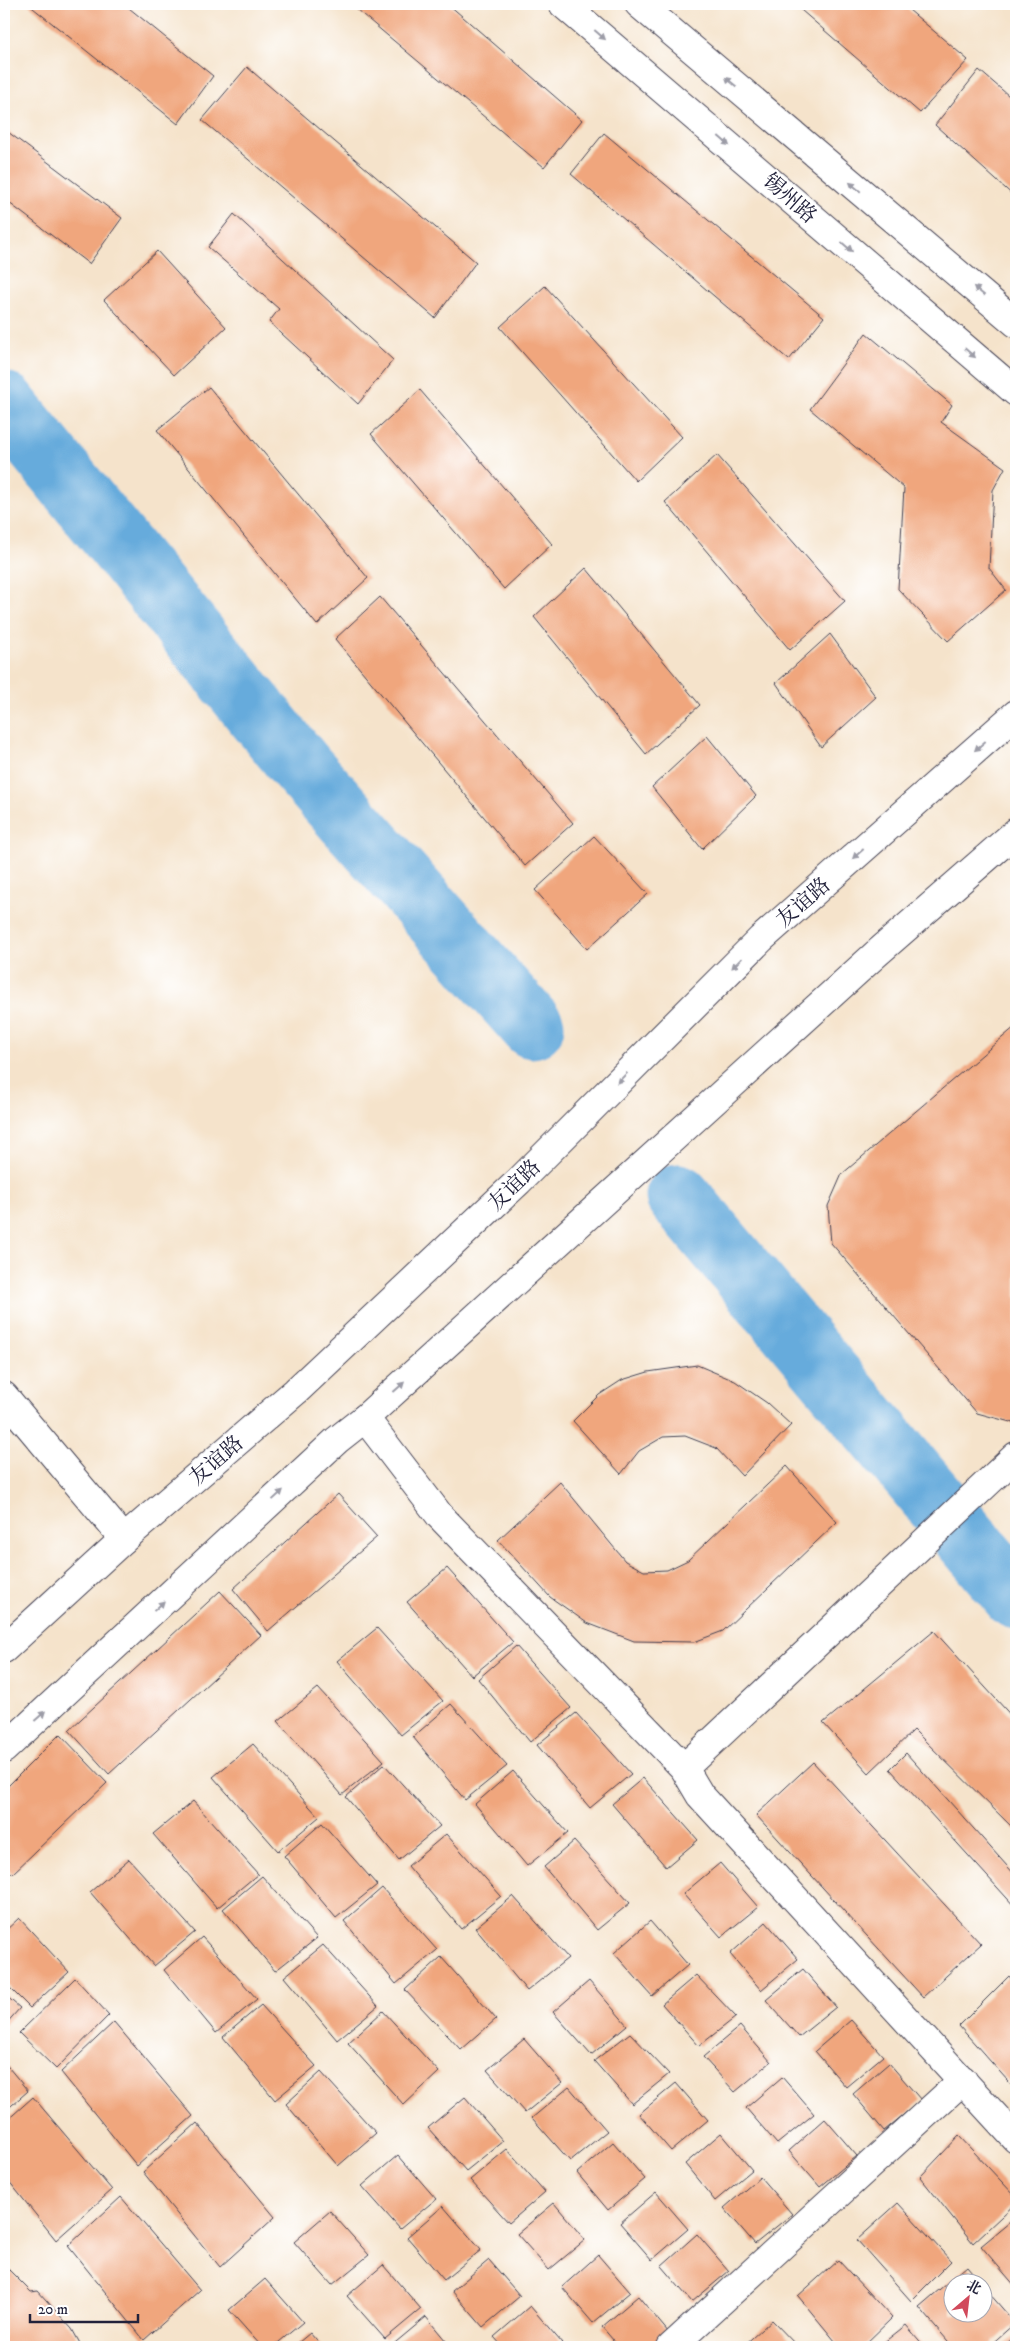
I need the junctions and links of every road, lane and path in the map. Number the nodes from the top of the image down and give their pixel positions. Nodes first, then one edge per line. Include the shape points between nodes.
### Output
1 (563, 4) edge
2 (639, 4) edge
3 (1016, 323) edge
4 (1016, 392) edge
5 (1016, 714) edge
6 (1016, 832) edge
7 (4, 1396) edge
8 (365, 1418) junction
9 (1016, 1456) edge
10 (124, 1539) junction
11 (4, 1649) edge
12 (4, 1749) edge
13 (684, 1768) junction
14 (963, 2080) junction
15 (1016, 2139) edge
16 (671, 2347) edge

1 -> 4 street, 锡州路
3 -> 2 street
5 -> 10 street, 友谊路 via 761,939 498,1202 296,1391
8 -> 6 street
7 - 10 street
12 -> 8 street via 337,1440
8 - 13 street via 440,1516
9 - 13 street
10 - 11 street, 友谊路
13 - 14 street via 700,1795
14 - 15 street
14 - 16 street

